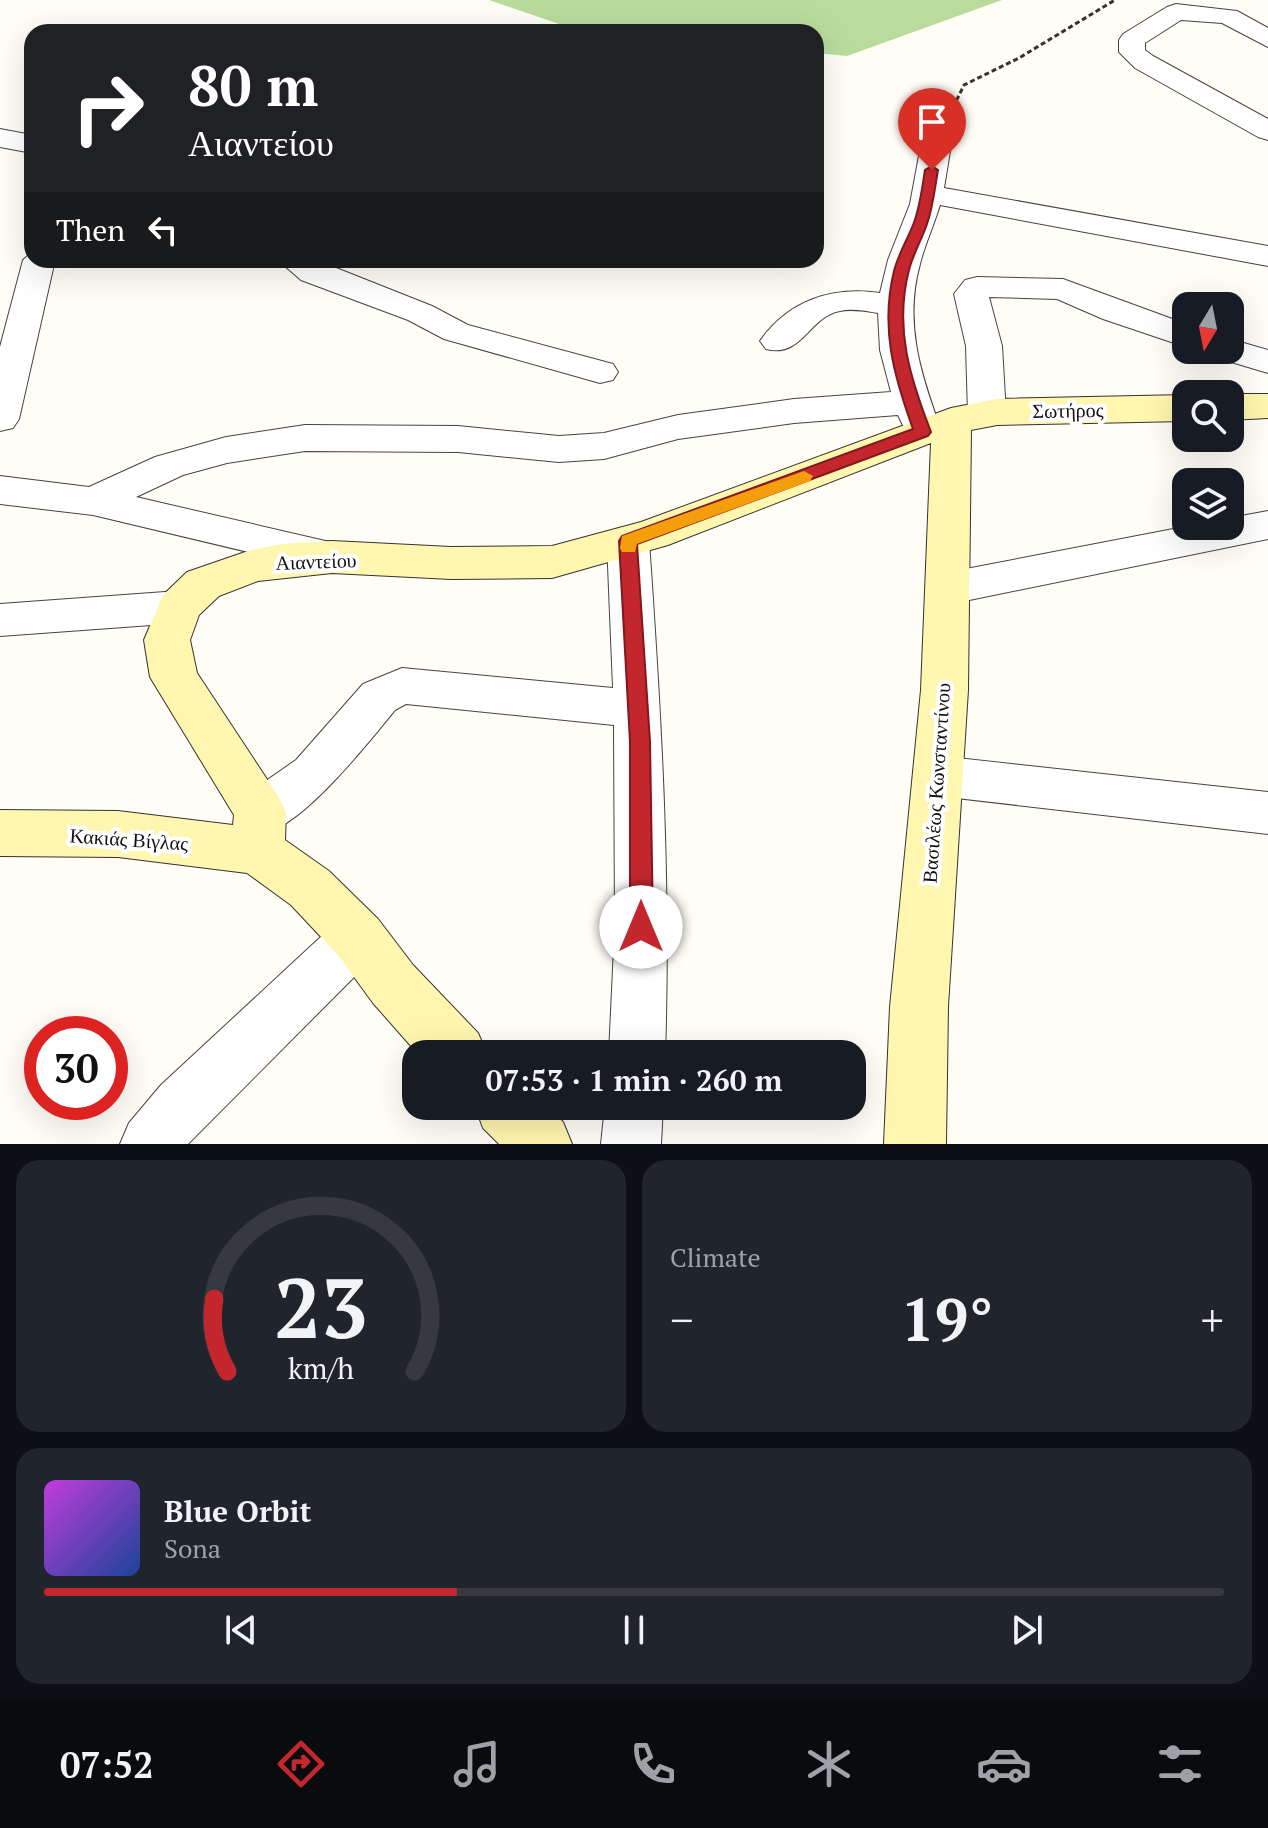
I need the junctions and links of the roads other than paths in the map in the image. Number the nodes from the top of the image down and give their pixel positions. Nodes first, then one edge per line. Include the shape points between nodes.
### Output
1 (1268, 39) edge
2 (1268, 131) edge
3 (0, 138) edge
4 (24, 142) edge
5 (936, 145) road end
6 (928, 194) junction
7 (1268, 256) edge
8 (37, 268) edge
9 (306, 268) edge
10 (895, 305) junction
11 (1172, 331) edge
12 (778, 341) dead end
13 (1244, 354) edge
14 (1268, 362) edge
15 (600, 372) dead end
16 (1268, 406) edge
17 (1244, 407) edge
18 (1172, 409) edge
19 (943, 417) junction
20 (0, 419) edge
21 (0, 490) edge
22 (93, 501) junction
23 (1268, 525) edge
24 (628, 541) junction
25 (332, 557) junction
26 (950, 588) junction
27 (179, 607) junction
28 (0, 620) edge
29 (638, 709) junction
30 (939, 776) junction
31 (1268, 813) edge
32 (259, 832) junction
33 (0, 833) edge
34 (358, 937) junction
35 (444, 1040) edge
36 (637, 1040) edge
37 (518, 1120) edge
38 (633, 1120) edge
39 (150, 1144) edge
40 (541, 1144) edge
41 (631, 1144) edge
42 (915, 1144) edge

1 - 2 street via 1228,16 1176,12 1132,40 1132,52 1144,62
3 - 4 street
5 - 6 street
6 - 7 street
6 - 10 street
8 - 20 street
9 - 15 street via 456,332
10 - 12 street via 832,301 812,309
10 - 19 street via 903,378
11 - 19 street via 1063,289 977,287 971,294 984,346
13 - 14 street
16 - 17 street
18 - 19 street, Σωτήρος
19 - 22 street via 794,411 678,427 604,446 559,449 458,439 305,438 226,450 169,466
19 - 24 street, Αιαντείου
19 - 26 street, Βασιλέως Κωνσταντίνου
21 - 22 street
22 - 25 street
23 - 26 street
24 - 25 street, Αιαντείου via 552,562
24 - 29 street
25 - 27 street, Αιαντείου via 251,566 203,584
26 - 30 street, Βασιλέως Κωνσταντίνου
27 - 28 street
27 - 32 street via 167,640 174,677
29 - 32 street via 402,686 379,697
29 - 36 street
30 - 31 street
30 - 42 street, Βασιλέως Κωνσταντίνου via 913,1066
32 - 33 street, Κακιάς Βίγλας
32 - 34 street
34 - 35 street
34 - 39 street via 182,1106
37 - 40 street
38 - 41 street

